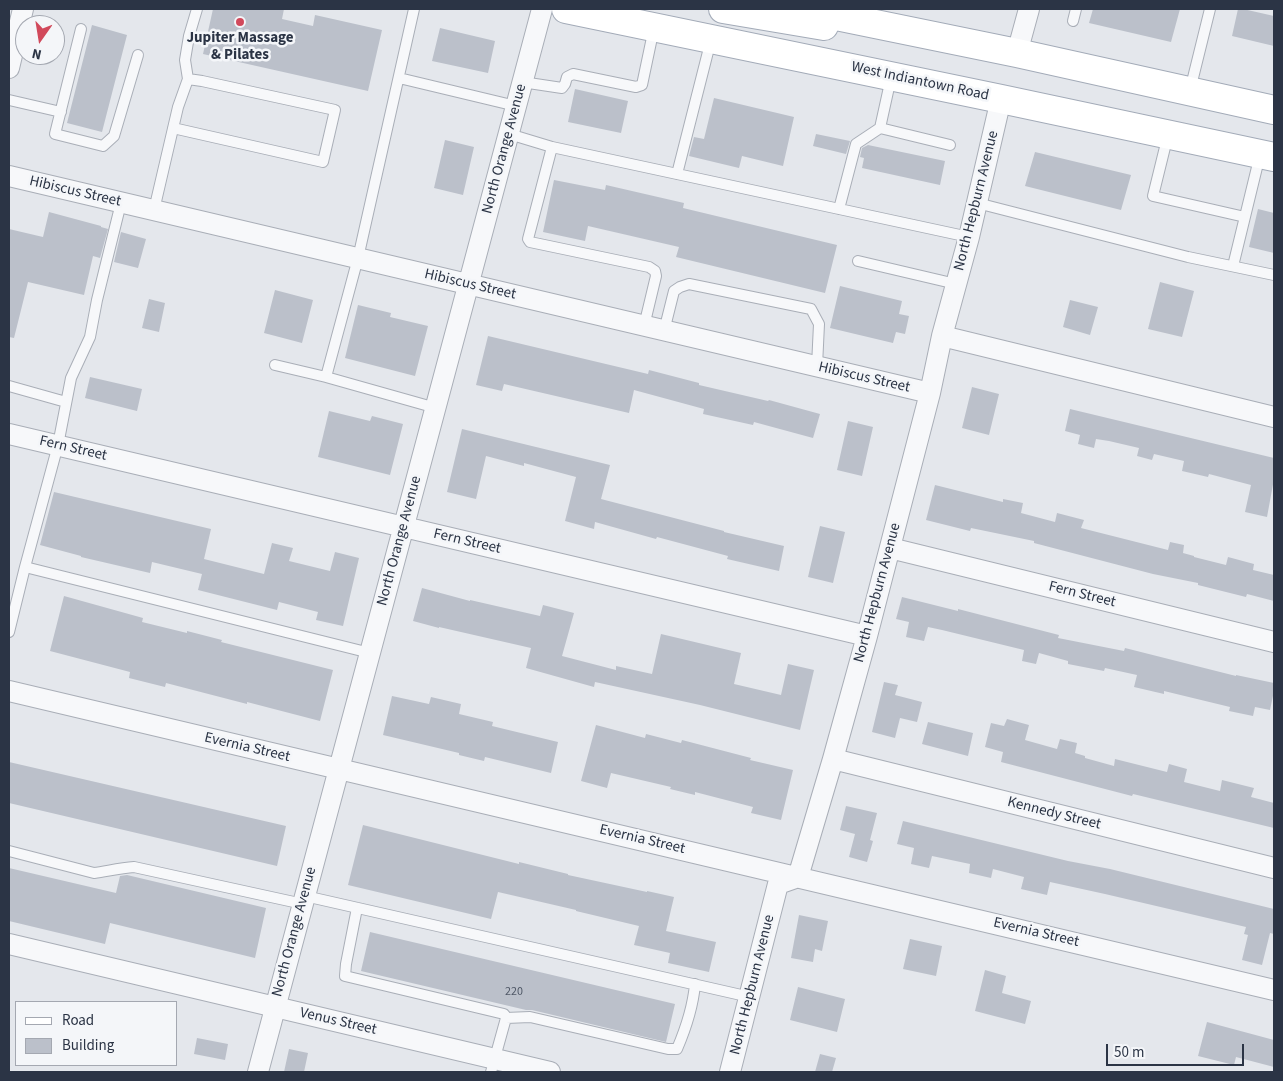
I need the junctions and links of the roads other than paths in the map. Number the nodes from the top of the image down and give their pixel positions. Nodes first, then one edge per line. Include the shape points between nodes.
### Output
1 (23, 9) edge
2 (197, 9) edge
3 (414, 9) edge
4 (542, 9) edge
5 (566, 9) edge
6 (723, 9) edge
7 (802, 9) edge
8 (1029, 9) edge
9 (1076, 9) edge
10 (1210, 9) edge
11 (1073, 21) dead end
12 (887, 26) junction
13 (654, 27) junction
14 (82, 30) dead end
15 (712, 39) junction
16 (1017, 53) junction
17 (138, 55) dead end
18 (9, 68) edge
19 (891, 76) junction
20 (399, 78) junction
21 (188, 80) junction
22 (522, 82) junction
23 (1190, 91) junction
24 (1001, 99) junction
25 (9, 100) edge
26 (516, 106) junction
27 (1274, 110) edge
28 (61, 112) junction
29 (173, 128) junction
30 (880, 128) junction
31 (508, 134) junction
32 (1168, 134) junction
33 (950, 145) dead end
34 (552, 148) junction
35 (1267, 155) edge
36 (677, 174) junction
37 (9, 176) edge
38 (121, 203) junction
39 (977, 203) junction
40 (839, 209) junction
41 (154, 210) junction
42 (1245, 217) junction
43 (969, 238) junction
44 (358, 258) junction
45 (858, 261) dead end
46 (1233, 266) junction
47 (1274, 275) edge
48 (469, 284) junction
49 (956, 284) junction
50 (644, 326) junction
51 (664, 330) junction
52 (942, 336) junction
53 (275, 365) dead end
54 (817, 366) junction
55 (326, 377) junction
56 (9, 386) edge
57 (930, 393) junction
58 (66, 402) junction
59 (436, 408) junction
60 (1274, 417) edge
61 (9, 434) edge
62 (58, 446) junction
63 (404, 527) junction
64 (890, 548) junction
65 (25, 567) junction
66 (9, 632) edge
67 (867, 636) junction
68 (1274, 642) edge
69 (370, 653) junction
70 (9, 691) edge
71 (833, 760) junction
72 (339, 769) junction
73 (9, 851) edge
74 (1274, 868) edge
75 (798, 877) junction
76 (304, 900) junction
77 (357, 908) junction
78 (9, 944) edge
79 (695, 984) junction
80 (1274, 990) edge
81 (750, 997) junction
82 (275, 1007) junction
83 (506, 1018) junction
84 (492, 1066) edge
85 (258, 1072) edge
86 (550, 1072) edge
87 (730, 1072) edge

1 - 18 street
2 - 21 lane via 185,60
3 - 20 lane
4 - 22 street, North Orange Avenue
5 - 13 main road, West Indiantown Road
6 - 12 main road via 846,29
7 - 12 main road
8 - 16 street
9 - 11 lane
10 - 23 lane
12 - 16 main road
13 - 15 main road, West Indiantown Road
13 - 22 lane via 642,85 636,87 573,74 566,77 562,88
14 - 28 lane
15 - 19 main road, West Indiantown Road
15 - 36 lane
16 - 23 main road
17 - 28 lane via 114,136 102,146 55,134
19 - 24 main road, West Indiantown Road
19 - 30 lane
20 - 26 lane
20 - 44 lane
21 - 29 lane
21 - 29 lane via 335,110 323,162
22 - 26 street, North Orange Avenue
23 - 27 main road
24 - 32 main road, West Indiantown Road
24 - 39 street, North Hepburn Avenue
25 - 28 lane
26 - 31 street, North Orange Avenue
29 - 41 lane
30 - 33 lane
30 - 40 lane via 856,144
31 - 34 lane
31 - 48 street, North Orange Avenue
32 - 35 main road, West Indiantown Road
32 - 42 lane via 1153,196
34 - 36 lane
34 - 50 lane via 528,239 655,271
35 - 42 lane
36 - 40 lane
37 - 38 street, Hibiscus Street
38 - 41 street, Hibiscus Street
38 - 58 lane via 90,337 71,378
39 - 43 street, North Hepburn Avenue
39 - 46 lane
40 - 43 lane
41 - 44 street, Hibiscus Street
42 - 46 lane
43 - 49 street, North Hepburn Avenue
44 - 48 street, Hibiscus Street
44 - 55 lane
45 - 49 lane
46 - 47 lane
48 - 50 street, Hibiscus Street
48 - 59 street, North Orange Avenue
49 - 52 street, North Hepburn Avenue
50 - 51 street, Hibiscus Street
51 - 54 street, Hibiscus Street
51 - 54 lane via 674,291 689,284 811,309 819,324
52 - 57 street, North Hepburn Avenue
52 - 60 street
53 - 55 lane
54 - 57 street, Hibiscus Street
55 - 59 lane
56 - 58 lane
57 - 64 street, North Hepburn Avenue
58 - 62 lane
59 - 63 street, North Orange Avenue
61 - 62 street, Fern Street
62 - 63 street, Fern Street
62 - 65 lane
63 - 67 street, Fern Street
63 - 69 street, North Orange Avenue
64 - 67 street, North Hepburn Avenue
64 - 68 street, Fern Street
65 - 66 lane
65 - 69 lane
67 - 71 street, North Hepburn Avenue
69 - 72 street, North Orange Avenue
70 - 72 street, Evernia Street
71 - 74 street, Kennedy Street
71 - 75 street, North Hepburn Avenue
72 - 75 street, Evernia Street
72 - 76 street, North Orange Avenue
73 - 76 lane via 94,873 134,867
75 - 80 street, Evernia Street
75 - 81 street, North Hepburn Avenue via 778,884
76 - 77 lane
76 - 82 street, North Orange Avenue
77 - 79 lane
77 - 83 lane via 345,976 504,1014
78 - 82 street, Venus Street
79 - 81 lane
79 - 83 lane via 685,1031 677,1049 530,1017
81 - 87 street, North Hepburn Avenue
82 - 84 street, Venus Street
82 - 85 street, North Orange Avenue
83 - 84 lane
84 - 86 street, Venus Street

